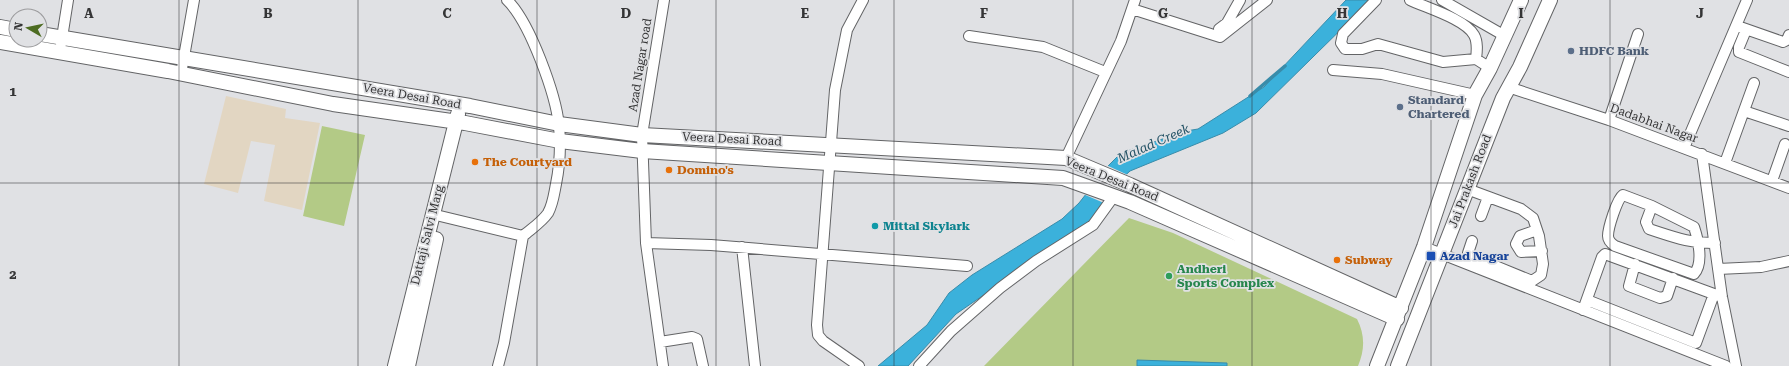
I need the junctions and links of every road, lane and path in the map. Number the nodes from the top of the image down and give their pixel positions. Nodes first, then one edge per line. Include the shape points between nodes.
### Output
1 (68, 0) edge
2 (194, 0) edge
3 (507, 0) edge
4 (664, 0) edge
5 (863, 0) edge
6 (1240, 0) edge
7 (1267, 0) edge
8 (1376, 0) edge
9 (1410, 0) edge
10 (1442, 0) edge
11 (1521, 0) edge
12 (1550, 0) edge
13 (1747, 0) edge
14 (1134, 5) edge
15 (1736, 26) junction
16 (1746, 30) junction
17 (1212, 34) junction
18 (1638, 34) dead end
19 (48, 35) edge
20 (1789, 35) edge
21 (969, 36) dead end
22 (1505, 36) junction
23 (62, 38) junction
24 (0, 42) edge
25 (60, 52) junction
26 (183, 58) junction
27 (1476, 59) junction
28 (1490, 68) junction
29 (1333, 70) dead end
30 (1105, 72) junction
31 (1789, 72) edge
32 (181, 74) junction
33 (1754, 83) dead end
34 (1508, 87) junction
35 (1475, 95) junction
36 (466, 105) junction
37 (1744, 111) junction
38 (1609, 120) junction
39 (460, 123) junction
40 (559, 124) junction
41 (1789, 126) edge
42 (642, 135) junction
43 (560, 141) junction
44 (830, 144) junction
45 (1785, 144) dead end
46 (1684, 148) junction
47 (642, 151) junction
48 (1702, 154) junction
49 (1066, 158) junction
50 (828, 163) junction
51 (1725, 163) junction
52 (1772, 182) junction
53 (1789, 188) edge
54 (1467, 189) junction
55 (1111, 195) junction
56 (1488, 197) junction
57 (1652, 206) junction
58 (440, 216) junction
59 (1481, 216) dead end
60 (1537, 230) junction
61 (523, 236) junction
62 (1472, 241) dead end
63 (646, 243) junction
64 (1715, 243) junction
65 (1700, 244) junction
66 (742, 247) junction
67 (1424, 247) junction
68 (1542, 251) junction
69 (822, 254) junction
70 (1442, 254) junction
71 (1789, 261) edge
72 (1635, 264) junction
73 (1481, 265) junction
74 (967, 266) dead end
75 (1718, 269) junction
76 (1673, 278) junction
77 (1718, 295) junction
78 (1587, 300) junction
79 (1583, 310) junction
80 (1399, 313) junction
81 (660, 342) junction
82 (1696, 343) junction
83 (1692, 354) junction
84 (395, 366) edge
85 (408, 366) edge
86 (498, 366) edge
87 (663, 366) edge
88 (703, 366) edge
89 (754, 366) edge
90 (858, 366) edge
91 (919, 366) edge
92 (1377, 366) edge
93 (1398, 366) edge
94 (1726, 366) edge
95 (1736, 366) edge

1 - 23 street
2 - 26 street
3 - 40 street via 530,35 543,67
4 - 42 street, Azad Nagar road
5 - 44 street via 847,30 839,64
6 - 17 street via 1227,23
7 - 17 street via 1220,37
8 - 27 street via 1344,34 1341,43 1345,49 1362,49 1378,44 1443,62
9 - 27 street via 1468,26 1477,43
10 - 22 street
11 - 22 street, Jai Prakash Road
12 - 34 street, Jai Prakash Road via 1520,67
13 - 15 street
14 - 17 street
14 - 30 street via 1121,41
15 - 16 street
15 - 46 street
16 - 20 street via 1783,42
16 - 31 street via 1739,52
18 - 38 street
19 - 23 street, Veera Desai Road
21 - 30 street via 1043,47
22 - 28 street, Jai Prakash Road
23 - 25 street
23 - 26 street, Veera Desai Road
24 - 25 street
25 - 32 street
26 - 32 street
26 - 36 street, Veera Desai Road
27 - 28 street
28 - 35 street, Jai Prakash Road
29 - 35 street via 1382,74
30 - 49 street
32 - 39 street via 333,104
33 - 37 street
34 - 38 street, Dadabhai Nagar
34 - 54 street, Jai Prakash Road
35 - 67 street, Jai Prakash Road
36 - 39 street, Dattaji Salvi Marg
36 - 40 street, Veera Desai Road
37 - 41 street
37 - 51 street
38 - 46 street, Dadabhai Nagar
39 - 43 street
39 - 58 street, Dattaji Salvi Marg
39 - 84 street, Dattaji Salvi Marg
40 - 42 street, Veera Desai Road
40 - 43 street
42 - 44 street, Veera Desai Road
42 - 47 street, Azad Nagar road
43 - 47 street
43 - 61 street via 560,162 553,201 548,213
44 - 49 street, Veera Desai Road
44 - 50 street
45 - 52 street
46 - 48 street, Dadabhai Nagar
47 - 50 street
47 - 63 street, Azad Nagar road
48 - 51 street, Dadabhai Nagar
48 - 64 street
49 - 80 street, Veera Desai Road via 1130,185
50 - 55 street via 1064,178
50 - 69 street
51 - 52 street, Dadabhai Nagar
52 - 53 street, Dadabhai Nagar
54 - 56 street
54 - 70 street, Jai Prakash Road
55 - 80 street
55 - 91 street via 1093,225 1036,261 1000,288 951,331
56 - 59 street
56 - 60 street via 1527,213 1533,218
57 - 65 street via 1692,225
57 - 65 street via 1646,222 1649,228
57 - 65 street via 1627,195 1620,197 1608,236 1610,243 1694,274
58 - 61 street
58 - 85 street, Dattaji Salvi Marg
60 - 68 street
60 - 68 street via 1520,236 1516,244 1521,252
61 - 86 street
62 - 73 street via 1468,255
63 - 66 street
63 - 81 street, Azad Nagar road
64 - 65 street
64 - 75 street
66 - 69 street
66 - 89 street
67 - 70 street
67 - 80 street, Jai Prakash Road
68 - 73 street via 1541,275 1532,281
69 - 74 street
69 - 90 street via 818,335
70 - 73 street
70 - 93 street, Jai Prakash Road
71 - 75 street via 1760,267
72 - 76 street
72 - 76 street via 1630,286 1660,298 1667,296
72 - 78 street via 1605,254
73 - 79 street
75 - 77 street
76 - 77 street
77 - 82 street
77 - 95 street
78 - 79 street
78 - 82 street
79 - 83 street
80 - 92 street, Jai Prakash Road
81 - 87 street, Azad Nagar road
81 - 88 street via 697,339
82 - 83 street
83 - 94 street

